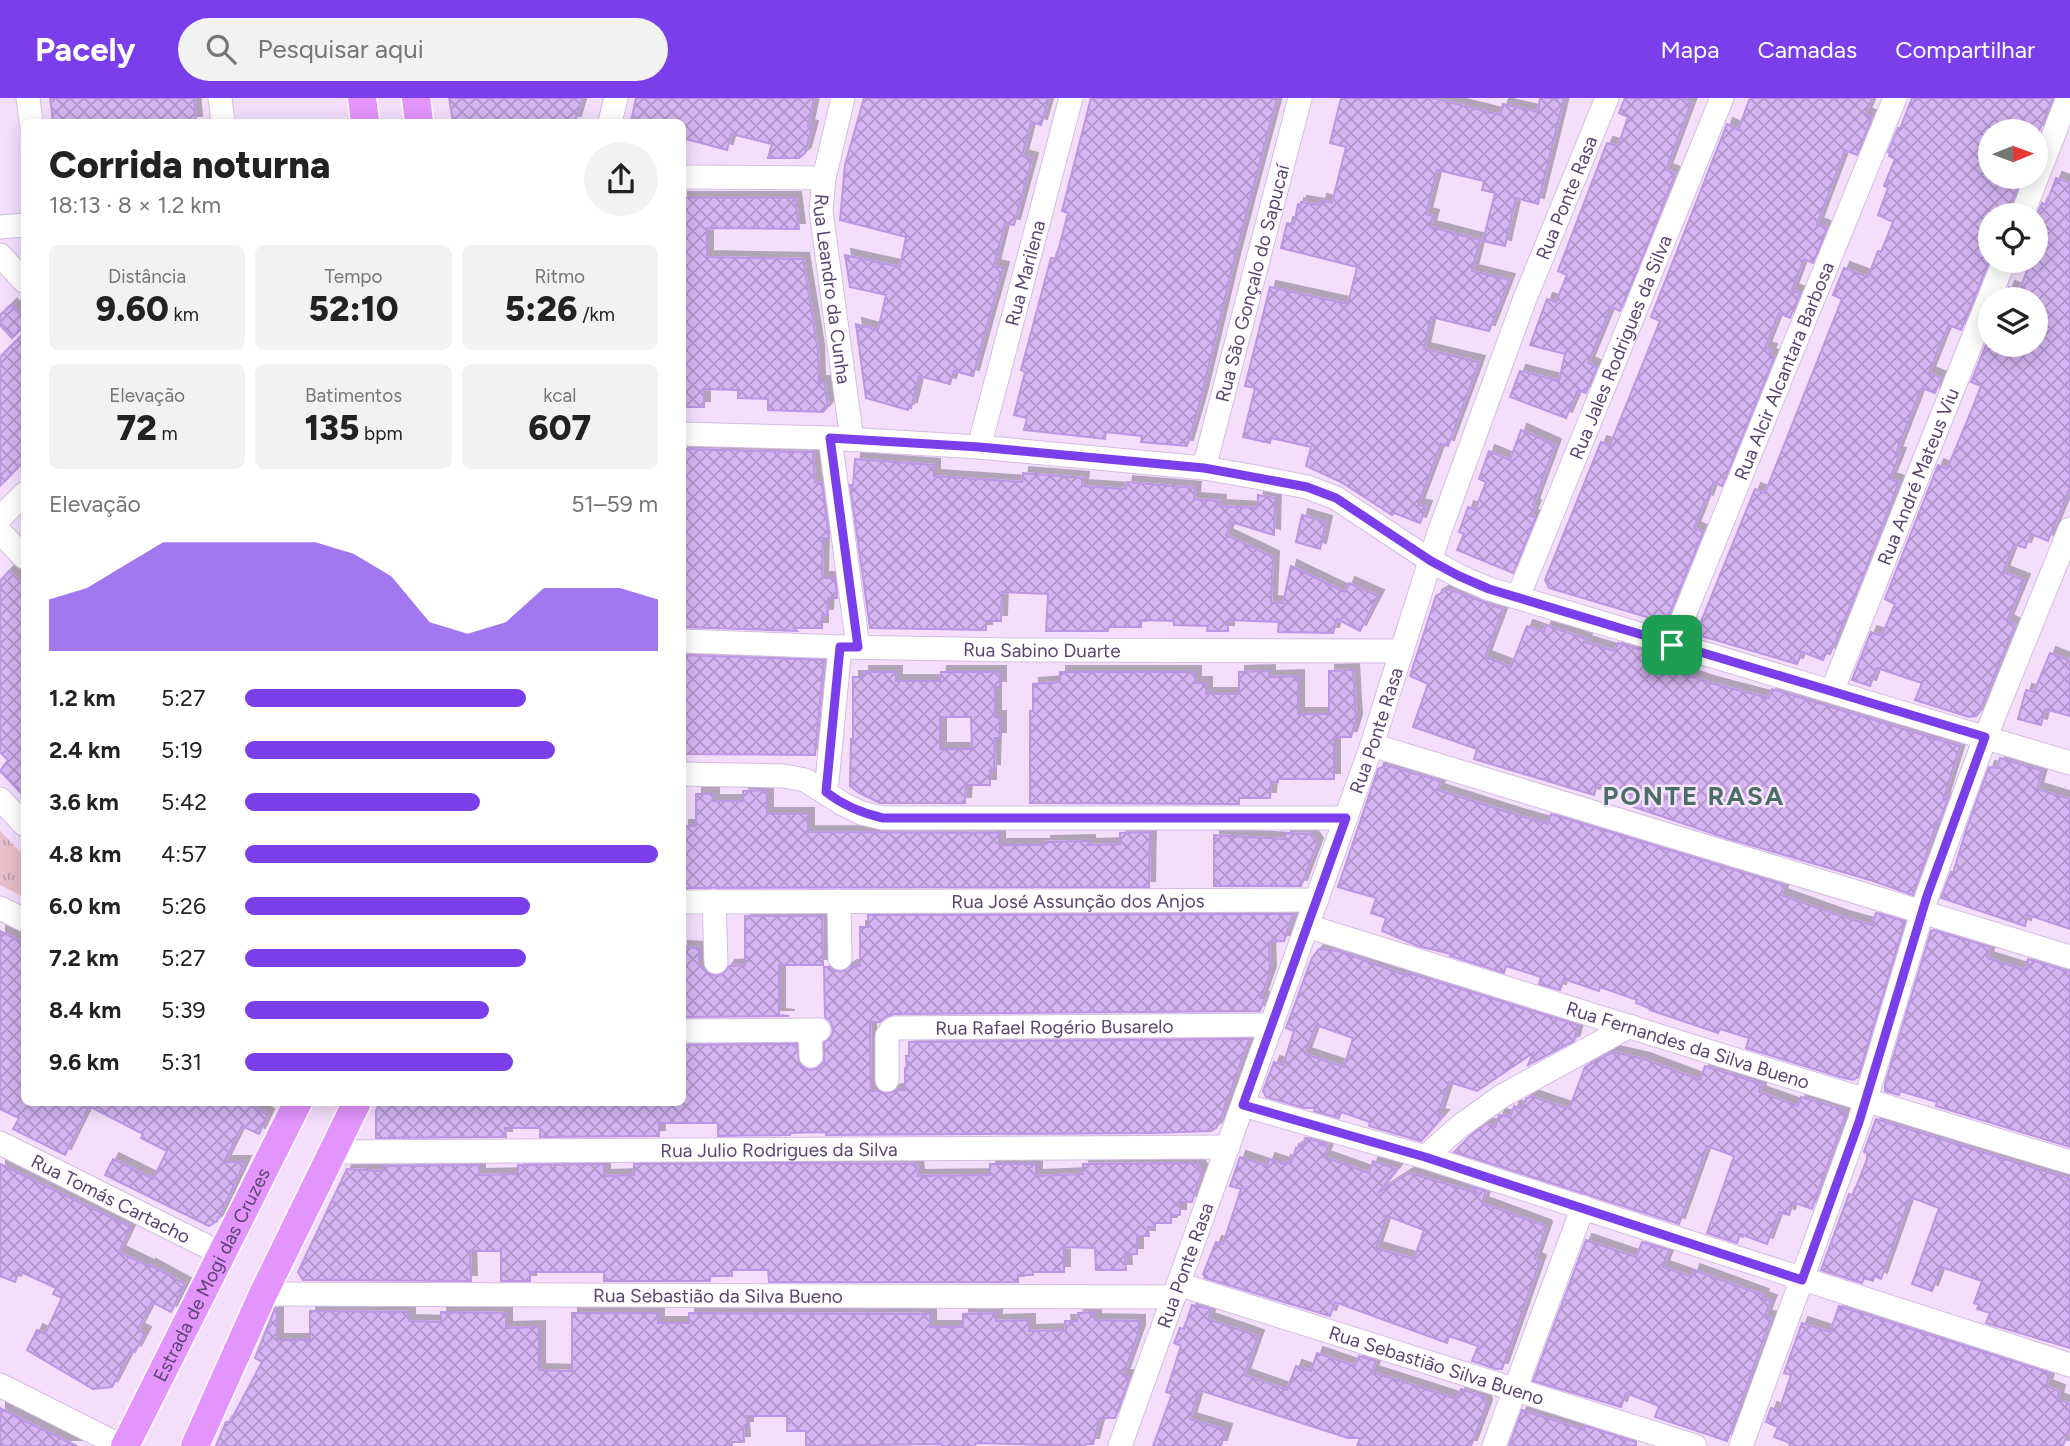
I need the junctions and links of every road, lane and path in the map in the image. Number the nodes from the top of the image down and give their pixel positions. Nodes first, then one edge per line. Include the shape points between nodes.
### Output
1 (28, 98) edge
2 (220, 98) edge
3 (362, 98) edge
4 (416, 98) edge
5 (616, 98) edge
6 (843, 98) edge
7 (1071, 98) edge
8 (1300, 98) edge
9 (1607, 98) edge
10 (1722, 98) edge
11 (1895, 98) edge
12 (2068, 98) edge
13 (31, 119) edge
14 (223, 119) edge
15 (365, 119) edge
16 (419, 119) edge
17 (611, 119) edge
18 (686, 177) edge
19 (824, 178) junction
20 (2027, 203) edge
21 (21, 225) edge
22 (0, 227) edge
23 (0, 255) edge
24 (1999, 273) edge
25 (21, 275) edge
26 (686, 434) edge
27 (841, 439) junction
28 (979, 447) junction
29 (1204, 468) junction
30 (21, 497) edge
31 (0, 518) edge
32 (2070, 529) edge
33 (0, 532) edge
34 (21, 554) edge
35 (1431, 561) junction
36 (1518, 597) junction
37 (686, 641) edge
38 (1672, 645) junction
39 (849, 647) junction
40 (1402, 651) junction
41 (1832, 691) junction
42 (1985, 737) junction
43 (1372, 745) junction
44 (2070, 763) edge
45 (686, 774) edge
46 (826, 792) junction
47 (0, 799) edge
48 (1346, 818) junction
49 (21, 821) edge
50 (1317, 900) junction
51 (715, 901) junction
52 (839, 901) junction
53 (686, 902) edge
54 (0, 908) edge
55 (1923, 912) junction
56 (21, 918) edge
57 (1307, 926) junction
58 (2070, 957) edge
59 (840, 958) dead end
60 (716, 962) dead end
61 (1272, 1025) junction
62 (1630, 1026) junction
63 (686, 1031) edge
64 (811, 1055) dead end
65 (887, 1080) dead end
66 (1866, 1101) junction
67 (1243, 1105) junction
68 (296, 1106) edge
69 (355, 1106) edge
70 (0, 1143) edge
71 (1227, 1147) junction
72 (332, 1152) junction
73 (1425, 1157) junction
74 (2070, 1162) edge
75 (1583, 1207) junction
76 (222, 1254) junction
77 (1802, 1280) junction
78 (1176, 1291) junction
79 (263, 1294) junction
80 (2070, 1365) edge
81 (0, 1385) edge
82 (1515, 1389) junction
83 (123, 1446) edge
84 (195, 1446) edge
85 (1120, 1446) edge
86 (1494, 1446) edge
87 (1695, 1446) edge
88 (1741, 1446) edge

1 - 13 street
2 - 14 street
3 - 15 main road
4 - 16 main road
5 - 17 street
6 - 19 street, Rua Leandro da Cunha
7 - 28 street, Rua Marilena
8 - 29 street, Rua São Gonçalo do Sapucaí
9 - 35 street, Rua Ponte Rasa via 1524,301
10 - 36 street, Rua Jales Rodrigues da Silva
11 - 38 street, Rua Alcir Alcantara Barbosa
12 - 20 street
18 - 19 street
19 - 27 street, Rua Leandro da Cunha via 821,211
21 - 22 street
23 - 25 street
24 - 41 street, Rua André Mateus Viu
26 - 27 street
27 - 28 street
27 - 39 street, Rua Leandro da Cunha
28 - 29 street
29 - 35 street via 1307,487 1336,498
30 - 31 street
32 - 42 street
33 - 34 street
35 - 36 street via 1479,585
35 - 40 street, Rua Ponte Rasa
36 - 38 street
37 - 39 street, Rua Sabino Duarte
38 - 41 street
39 - 40 street, Rua Sabino Duarte
39 - 46 street, Rua Leandro da Cunha
40 - 43 street, Rua Ponte Rasa
41 - 42 street
42 - 44 street
42 - 55 street
43 - 48 street, Rua Ponte Rasa
43 - 55 street
45 - 46 street via 784,776 806,780
46 - 48 street via 861,813 883,818
47 - 49 street
48 - 50 street, Rua Ponte Rasa
50 - 52 street, Rua José Assunção dos Anjos
50 - 57 street, Rua Ponte Rasa
51 - 52 street, Rua José Assunção dos Anjos
51 - 53 street, Rua José Assunção dos Anjos
51 - 60 street
52 - 59 street
54 - 56 street
55 - 58 street
55 - 66 street
57 - 61 street, Rua Ponte Rasa
57 - 62 street, Rua Fernandes da Silva Bueno
61 - 65 street, Rua Rafael Rogério Busarelo via 895,1028 887,1036
61 - 67 street, Rua Ponte Rasa
62 - 66 street, Rua Fernandes da Silva Bueno
62 - 73 street via 1502,1096
63 - 64 street via 815,1030
66 - 74 street, Rua Fernandes da Silva Bueno
66 - 77 street
67 - 71 street, Rua Ponte Rasa
67 - 73 street
68 - 76 main road, Estrada de Mogi das Cruzes
69 - 72 main road
70 - 76 street, Rua Tomás Cartacho
71 - 72 street, Rua Julio Rodrigues da Silva
71 - 78 street, Rua Ponte Rasa
72 - 79 main road
73 - 75 street
75 - 77 street
75 - 82 street
76 - 83 main road, Estrada de Mogi das Cruzes
77 - 80 street
77 - 88 street
78 - 79 street, Rua Sebastião da Silva Bueno
78 - 82 street, Rua Sebastião Silva Bueno
78 - 85 street, Rua Ponte Rasa
79 - 84 main road
81 - 83 street
82 - 86 street
82 - 87 street, Rua Sebastião Silva Bueno

